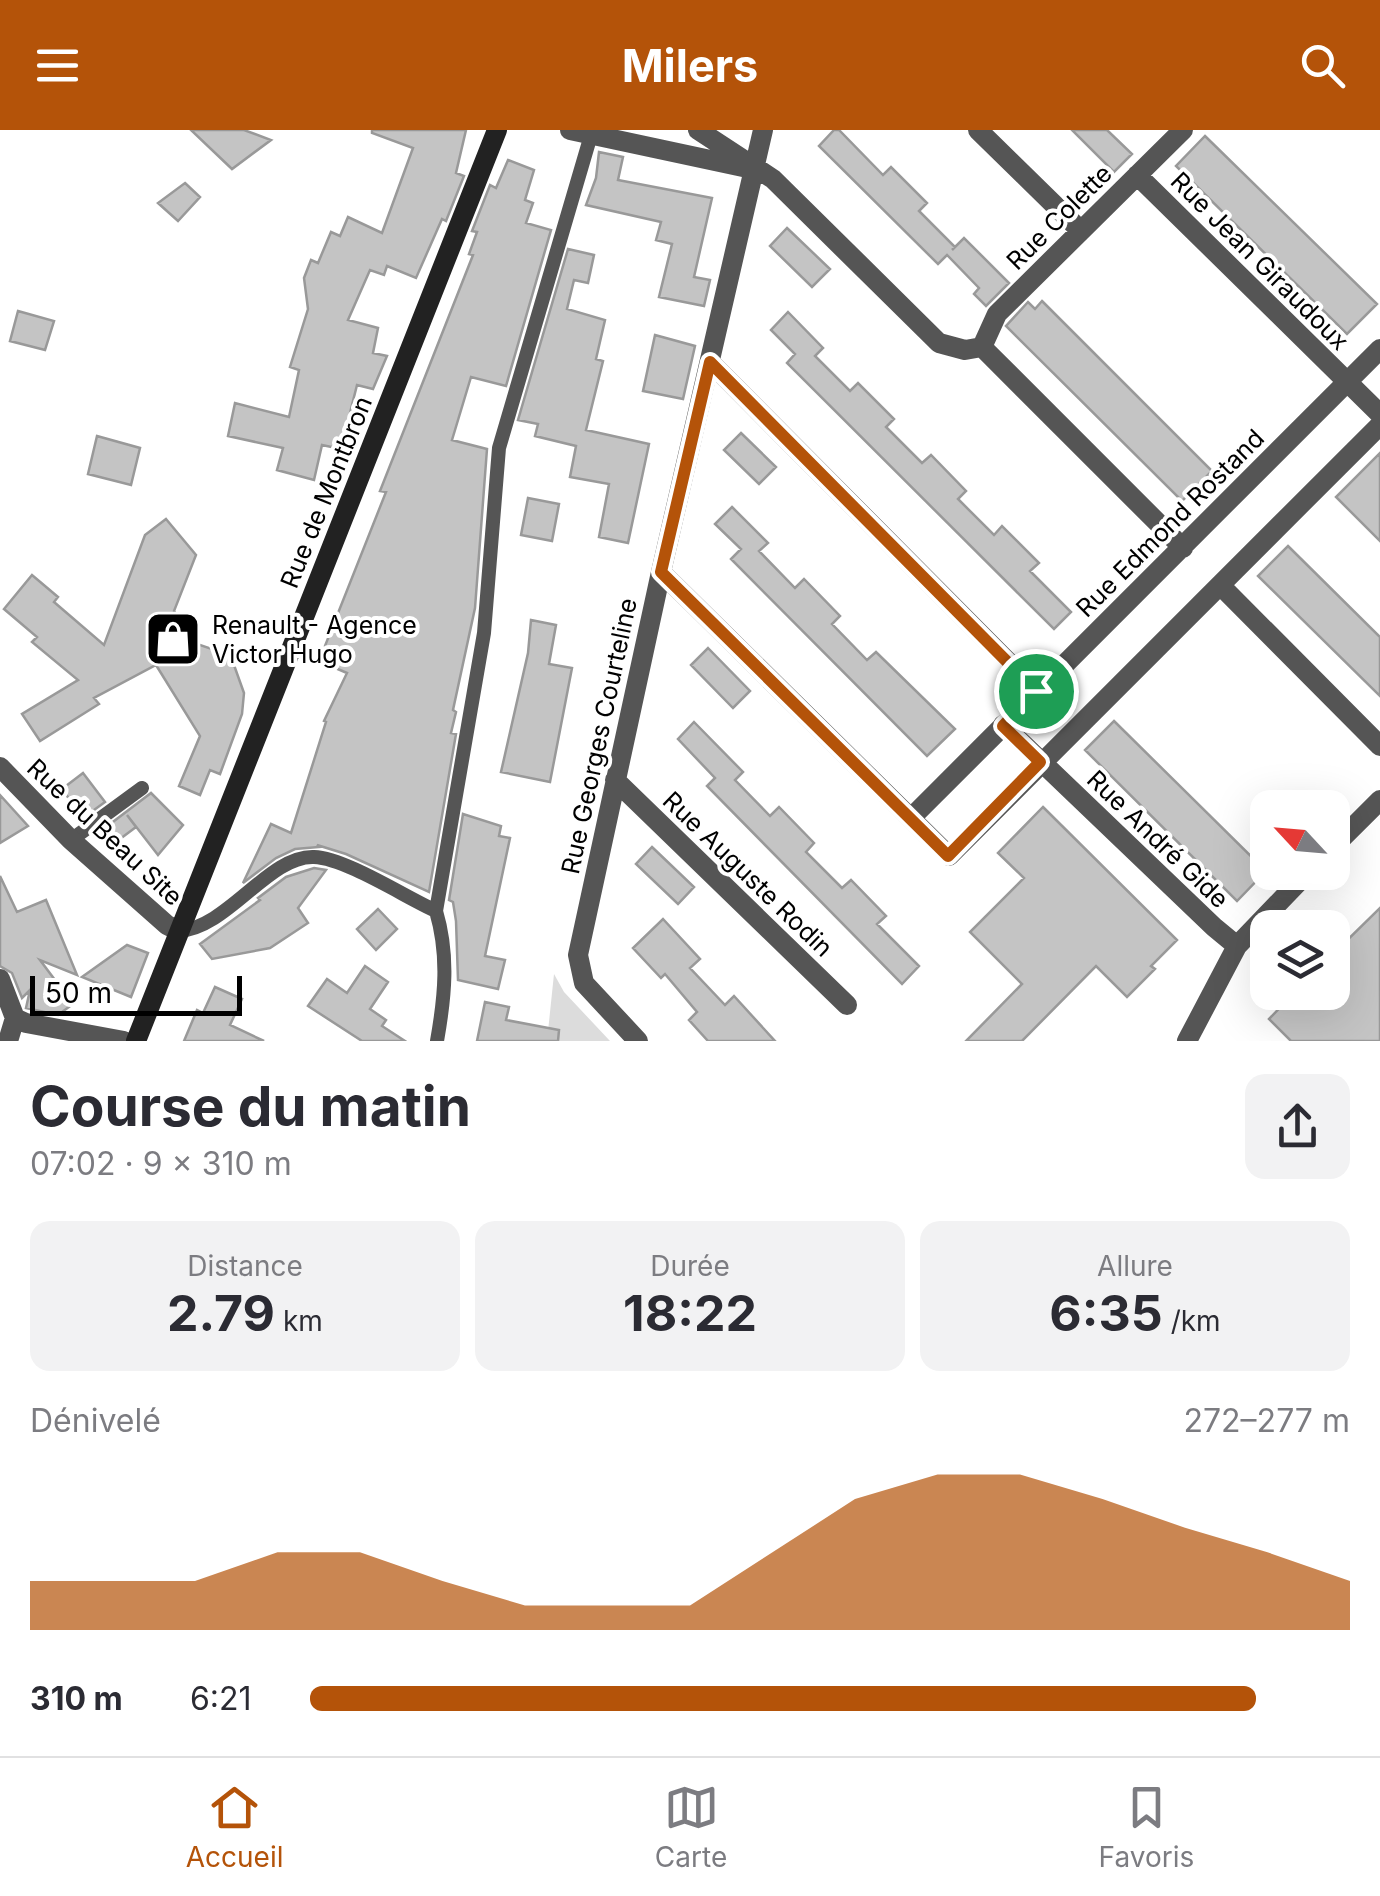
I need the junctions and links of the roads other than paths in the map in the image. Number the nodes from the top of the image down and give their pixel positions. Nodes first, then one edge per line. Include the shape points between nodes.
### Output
1 (497, 130) edge
2 (570, 130) edge
3 (698, 130) edge
4 (763, 130) edge
5 (978, 130) edge
6 (1183, 130) edge
7 (592, 135) junction
8 (754, 170) junction
9 (1137, 175) junction
10 (1082, 231) junction
11 (982, 347) junction
12 (1380, 349) edge
13 (710, 362) junction
14 (1347, 382) junction
15 (1380, 414) edge
16 (1380, 425) edge
17 (1182, 548) junction
18 (661, 572) junction
19 (1221, 586) junction
20 (1036, 691) junction
21 (1003, 726) junction
22 (1380, 746) edge
23 (1040, 762) junction
24 (0, 767) edge
25 (615, 780) junction
26 (142, 788) dead end
27 (1380, 800) edge
28 (911, 818) junction
29 (1350, 830) edge
30 (71, 840) junction
31 (1291, 890) edge
32 (436, 911) junction
33 (178, 931) junction
34 (1237, 946) junction
35 (0, 980) edge
36 (846, 1005) dead end
37 (16, 1018) junction
38 (8, 1041) edge
39 (124, 1041) edge
40 (136, 1041) edge
41 (437, 1041) edge
42 (638, 1041) edge
43 (1187, 1041) edge

1 - 33 main road, Rue de Montbron
2 - 7 street
3 - 8 street
4 - 8 street, Rue Georges Courteline
5 - 10 street
6 - 9 street, Rue Colette
7 - 8 street
7 - 32 lane via 500,448 484,632
8 - 11 street via 773,180 939,343
8 - 13 street, Rue Georges Courteline
9 - 10 street, Rue Colette
9 - 14 street, Rue Jean Giraudoux
10 - 11 street, Rue Colette via 997,314
11 - 17 street
12 - 14 street, Rue Edmond Rostand
13 - 18 street, Rue Georges Courteline
13 - 20 street
14 - 15 street, Rue Jean Giraudoux
14 - 17 street, Rue Edmond Rostand
16 - 19 street
17 - 20 street, Rue Edmond Rostand
18 - 25 street, Rue Georges Courteline
18 - 28 street
19 - 22 street
19 - 23 street
20 - 21 street, Rue Edmond Rostand
21 - 23 street, Rue André Gide
21 - 28 street, Rue Edmond Rostand
23 - 28 street via 948,856
23 - 34 street, Rue André Gide
24 - 30 street, Rue du Beau Site
25 - 36 street, Rue Auguste Rodin
25 - 42 street, Rue Georges Courteline via 578,970
26 - 30 lane
27 - 29 street
30 - 33 street, Rue du Beau Site
31 - 34 street
32 - 33 lane via 314,857 269,877 198,930
32 - 41 lane via 446,968
33 - 40 main road, Rue de Montbron
34 - 43 street
35 - 37 street
37 - 38 street
37 - 39 street

